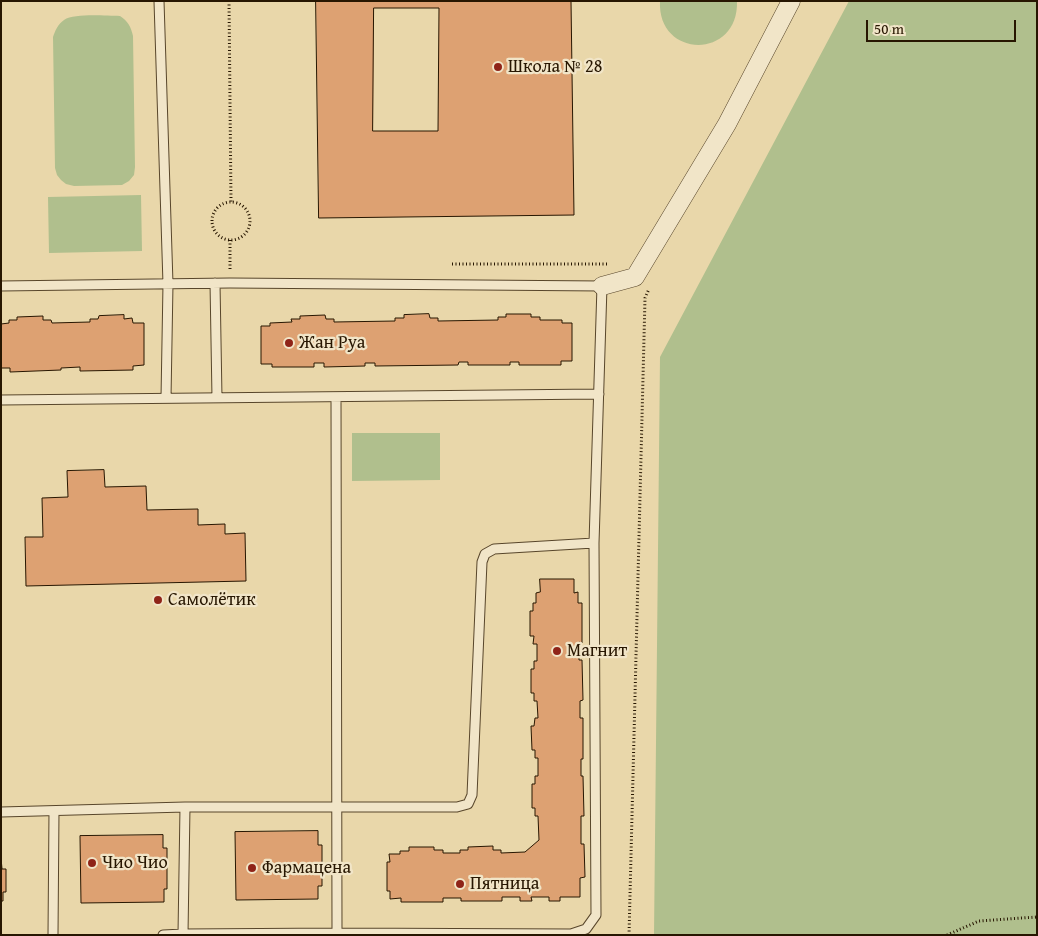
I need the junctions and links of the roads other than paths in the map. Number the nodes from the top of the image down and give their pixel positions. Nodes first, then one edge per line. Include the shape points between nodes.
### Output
1 (159, 1) edge
2 (791, 1) edge
3 (215, 283) junction
4 (168, 284) junction
5 (1, 286) edge
6 (602, 286) junction
7 (599, 394) junction
8 (336, 397) junction
9 (166, 398) junction
10 (217, 398) junction
11 (1, 400) edge
12 (594, 543) junction
13 (185, 807) junction
14 (336, 808) junction
15 (54, 811) junction
16 (1, 812) edge
17 (183, 934) edge
18 (337, 934) edge
19 (53, 935) edge
20 (163, 935) edge

1 - 4 lane
2 - 6 street via 726,124 635,277
3 - 4 lane
3 - 6 lane
3 - 10 lane
4 - 5 lane
4 - 9 lane
6 - 7 lane
7 - 8 lane
7 - 12 lane
8 - 10 lane
8 - 14 lane
9 - 10 lane
9 - 11 lane
12 - 14 lane via 494,549 485,554 482,562 472,795 468,804 457,807
12 - 18 lane via 596,915 586,929 570,934
13 - 14 lane
13 - 15 lane
13 - 17 lane
14 - 18 lane
15 - 16 lane
15 - 19 lane
17 - 18 lane
17 - 20 lane

